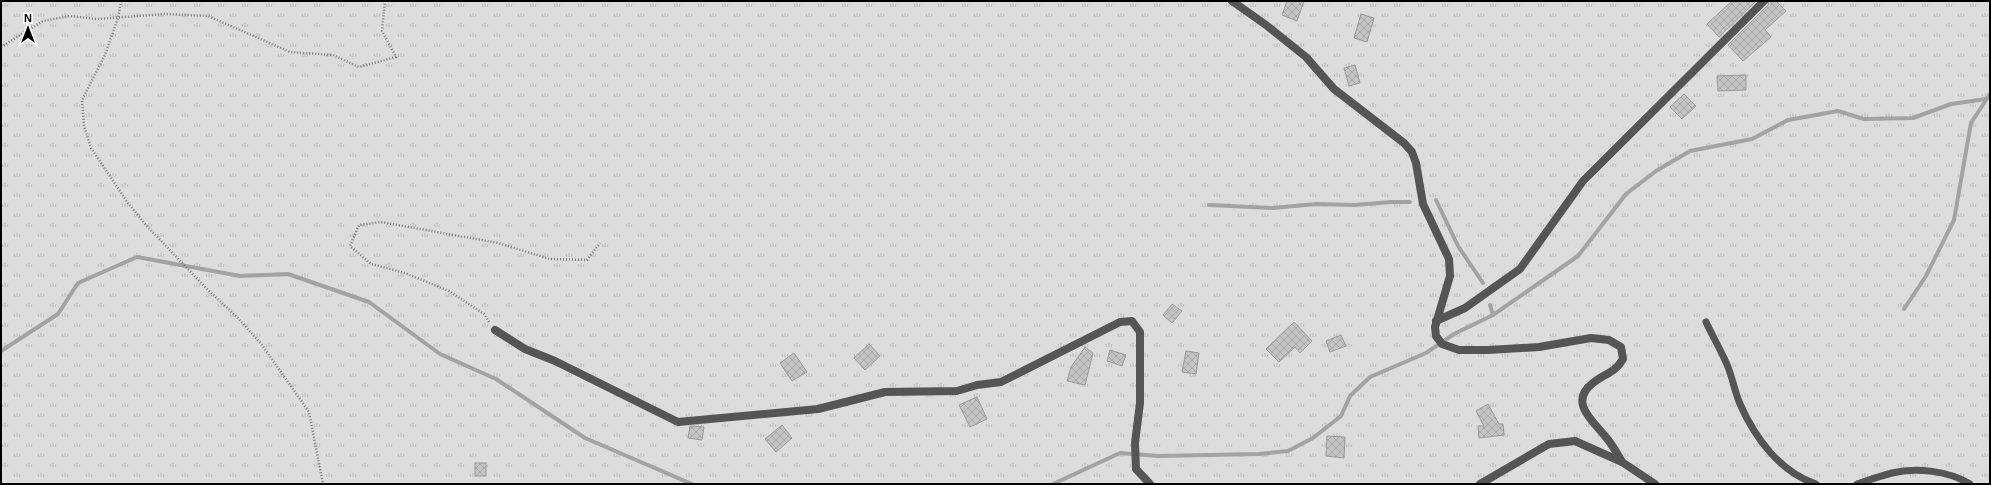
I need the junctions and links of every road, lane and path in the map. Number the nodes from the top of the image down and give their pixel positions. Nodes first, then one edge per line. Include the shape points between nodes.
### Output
1 (121, 1) edge
2 (385, 1) edge
3 (1232, 1) edge
4 (1764, 1) edge
5 (118, 18) junction
6 (1, 47) edge
7 (600, 244) dead end
8 (1436, 321) junction
9 (1706, 322) dead end
10 (495, 330) joint
11 (1622, 462) junction
12 (323, 484) edge
13 (1150, 484) edge
14 (1480, 484) edge
15 (1655, 484) edge
16 (1816, 484) edge
17 (1857, 484) edge
18 (1970, 484) edge

1 - 5 path
2 - 5 path via 382,30 396,57 359,67 333,55 290,52 208,16 165,14
3 - 8 street via 1306,57 1334,89 1412,152 1423,204 1449,259 1450,276
4 - 8 street via 1583,181 1520,269 1465,308
5 - 6 path via 70,16 43,21
5 - 12 path via 105,55 82,100 84,126 91,148 145,224 262,345 309,412
7 - 10 path via 587,260 550,259 498,243 443,233 381,222 360,225 350,246 371,264 405,273 449,291 484,314
8 - 11 street via 1436,336 1442,344 1459,350 1539,347 1591,338 1609,340 1621,347 1624,359 1620,365 1592,383 1585,390 1583,400 1584,410
9 - 16 lane via 1726,361 1740,403 1756,433 1783,467 1798,477
10 - 13 street via 525,349 555,361 678,422 818,409 885,392 957,391 1001,382 1120,322 1132,321 1140,332 1140,403 1135,443 1136,469
11 - 14 street via 1575,441 1549,444
11 - 15 street
17 - 18 lane via 1893,472 1923,471 1948,474

